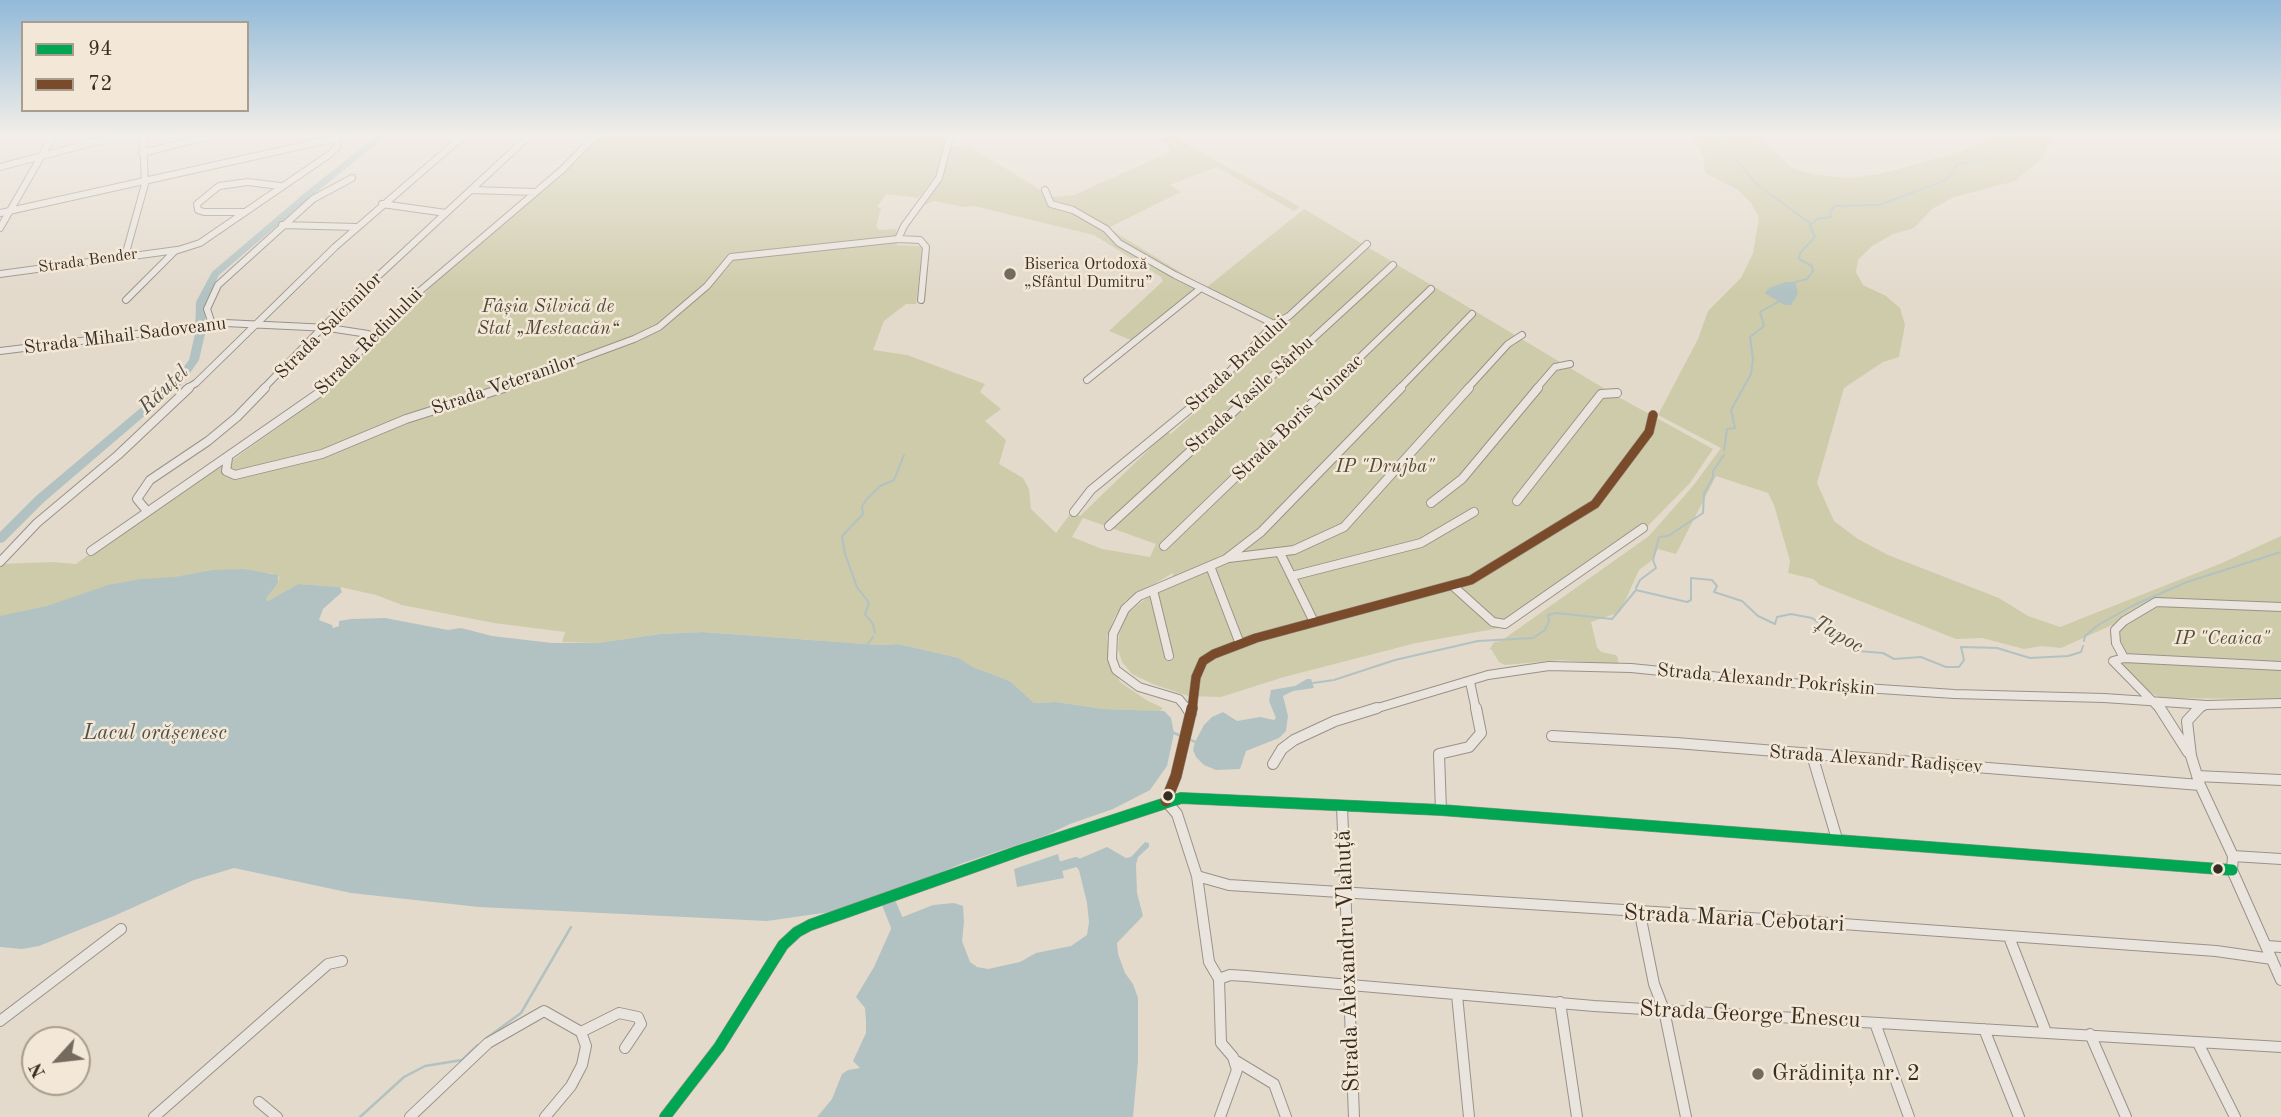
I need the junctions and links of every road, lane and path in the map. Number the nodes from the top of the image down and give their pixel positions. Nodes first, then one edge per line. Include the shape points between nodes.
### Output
1 (23, 188) edge
2 (107, 188) edge
3 (144, 188) edge
4 (216, 188) edge
5 (278, 188) edge
6 (332, 188) edge
7 (401, 188) edge
8 (540, 188) edge
9 (932, 188) edge
10 (471, 190) joint
11 (1045, 190) dead end
12 (536, 192) junction
13 (382, 204) junction
14 (10, 210) junction
15 (243, 212) junction
16 (0, 213) edge
17 (446, 213) junction
18 (282, 225) junction
19 (356, 227) junction
20 (0, 228) edge
21 (898, 239) junction
22 (1367, 243) dead end
23 (177, 250) junction
24 (125, 256) junction
25 (1393, 265) dead end
26 (0, 274) edge
27 (1201, 288) junction
28 (1431, 289) dead end
29 (127, 300) dead end
30 (921, 300) dead end
31 (1472, 314) dead end
32 (254, 324) junction
33 (1275, 324) junction
34 (210, 325) junction
35 (322, 328) junction
36 (1522, 335) dead end
37 (373, 339) junction
38 (0, 351) edge
39 (1570, 364) dead end
40 (1087, 380) dead end
41 (1617, 393) dead end
42 (1652, 419) dead end
43 (228, 458) junction
44 (1517, 501) dead end
45 (1431, 503) dead end
46 (147, 510) junction
47 (1074, 512) dead end
48 (1474, 512) dead end
49 (1109, 526) dead end
50 (1643, 528) dead end
51 (1164, 545) dead end
52 (91, 551) dead end
53 (1280, 553) junction
54 (1226, 559) junction
55 (0, 562) edge
56 (1210, 565) junction
57 (1292, 576) junction
58 (1453, 586) junction
59 (1153, 590) junction
60 (2281, 607) edge
61 (1314, 622) junction
62 (1240, 644) junction
63 (1169, 656) dead end
64 (2124, 658) junction
65 (2281, 666) edge
66 (1471, 682) junction
67 (2153, 702) junction
68 (2281, 703) edge
69 (2207, 705) junction
70 (1191, 714) junction
71 (1552, 736) dead end
72 (1812, 755) junction
73 (2191, 756) junction
74 (1273, 764) dead end
75 (2199, 780) junction
76 (2281, 780) edge
77 (1166, 801) junction
78 (1342, 806) junction
79 (1441, 810) junction
80 (1837, 839) junction
81 (2233, 856) junction
82 (2281, 859) edge
83 (2232, 870) junction
84 (1197, 876) junction
85 (1346, 894) junction
86 (1640, 914) junction
87 (121, 929) dead end
88 (2009, 937) junction
89 (2267, 946) junction
90 (2281, 947) edge
91 (2272, 959) junction
92 (342, 961) dead end
93 (1219, 979) junction
94 (2281, 980) edge
95 (1351, 986) junction
96 (1457, 995) junction
97 (1560, 1002) junction
98 (1664, 1010) junction
99 (0, 1021) edge
100 (1875, 1023) junction
101 (1984, 1029) junction
102 (581, 1031) junction
103 (2046, 1032) junction
104 (2090, 1034) junction
105 (2198, 1043) junction
106 (625, 1048) dead end
107 (2281, 1048) edge
108 (1236, 1061) junction
109 (259, 1102) dead end
110 (155, 1117) edge
111 (277, 1117) edge
112 (410, 1117) edge
113 (545, 1117) edge
114 (665, 1117) edge
115 (1220, 1117) edge
116 (1286, 1117) edge
117 (1354, 1117) edge
118 (1469, 1117) edge
119 (1577, 1117) edge
120 (1686, 1117) edge
121 (1909, 1117) edge
122 (2019, 1117) edge
123 (2126, 1117) edge
124 (2235, 1117) edge

1 - 14 street
2 - 14 street
3 - 24 street
4 - 15 street via 197,204 198,210
5 - 15 street
6 - 18 street
7 - 13 street
8 - 12 street, Strada Rediulului
9 - 21 street
10 - 12 street
10 - 17 street, Strada Salcîmilor
11 - 27 street via 1051,204 1073,210 1106,229 1119,243
12 - 37 street, Strada Rediulului via 414,296
13 - 17 street
13 - 19 street
14 - 16 street
14 - 20 street
15 - 23 street via 200,243
17 - 35 street, Strada Salcîmilor
18 - 19 street
18 - 34 street via 214,290 207,309
19 - 32 street
21 - 30 street, Strada Veteranilor via 925,244
21 - 43 street, Strada Veteranilor via 731,257 707,286 659,327 634,339 406,419 322,454 236,475 226,471
22 - 33 street, Strada Bradului
23 - 24 street, Strada Bender
23 - 29 street
24 - 26 street, Strada Bender
25 - 49 street, Strada Vasile Sârbu
27 - 33 street
27 - 40 street
28 - 51 street, Strada Boris Voineac
31 - 54 street via 1280,513
32 - 34 street, Strada Mihail Sadoveanu
32 - 35 street, Strada Mihail Sadoveanu
32 - 55 street
33 - 47 street, Strada Bradului via 1216,387 1091,490
34 - 38 street, Strada Mihail Sadoveanu
35 - 37 street, Strada Mihail Sadoveanu via 368,334
35 - 46 street, Strada Salcîmilor via 237,417 149,480 137,499
36 - 53 street via 1508,344 1344,527
37 - 43 street, Strada Rediulului via 321,393
39 - 45 street via 1556,367 1462,479
41 - 44 street via 1601,394
42 - 58 street via 1649,432 1591,508 1471,580
43 - 46 street, Strada Rediulului
46 - 52 street, Strada Rediulului
48 - 57 street via 1421,543
50 - 58 street via 1505,624 1493,622
53 - 54 street
53 - 57 street
54 - 56 street
56 - 59 street
56 - 62 street
57 - 61 street
58 - 61 street
59 - 63 street
59 - 70 street via 1135,599 1120,616 1113,634 1112,659 1126,680 1179,699
60 - 64 street via 2156,602 2115,630
61 - 62 street
62 - 70 street via 1203,661
64 - 65 street
64 - 67 street via 2113,661
66 - 67 street, Strada Alexandr Pokrîșkin via 1519,669 1589,665 1934,693
66 - 74 street, Strada Alexandr Pokrîșkin via 1316,729 1287,744
66 - 79 street via 1481,733 1469,747 1439,754
67 - 69 street, Strada Alexandr Pokrîșkin
67 - 73 street
68 - 69 street, Strada Alexandr Pokrîșkin
69 - 73 street via 2194,711 2188,721
70 - 77 street
71 - 72 street, Strada Alexandr Radișcev
72 - 75 street, Strada Alexandr Radișcev
72 - 80 street
73 - 75 street
75 - 76 street, Strada Alexandr Radișcev
75 - 81 street
77 - 78 street via 1194,797
77 - 84 street via 1177,814
77 - 114 street via 797,932 783,945 719,1047
78 - 79 street
78 - 85 street, Strada Аlexandru Vlahuță
79 - 80 street
80 - 83 street
81 - 82 street
81 - 83 street
83 - 89 street
84 - 85 street, Strada Maria Cebotari via 1229,884
84 - 93 street via 1209,962
85 - 86 street, Strada Maria Cebotari
85 - 95 street, Strada Аlexandru Vlahuță
86 - 88 street, Strada Maria Cebotari
86 - 98 street
87 - 99 street
88 - 91 street, Strada Maria Cebotari
88 - 103 street
89 - 90 street
89 - 91 street
91 - 94 street
92 - 110 street via 328,964
93 - 95 street, Strada George Enescu via 1230,975
93 - 108 street via 1221,1043
95 - 96 street, Strada George Enescu
95 - 117 street, Strada Аlexandru Vlahuță
96 - 97 street, Strada George Enescu
96 - 118 street
97 - 98 street, Strada George Enescu
97 - 119 street
98 - 100 street, Strada George Enescu
98 - 120 street
100 - 101 street, Strada George Enescu
100 - 121 street
101 - 103 street, Strada George Enescu
101 - 122 street
102 - 106 street via 619,1013 638,1017 641,1024
102 - 112 street via 548,1012 532,1016 488,1043
102 - 113 street via 586,1046 582,1065 566,1094
103 - 104 street, Strada George Enescu
104 - 105 street, Strada George Enescu
104 - 123 street
105 - 107 street, Strada George Enescu
105 - 124 street
108 - 115 street via 1237,1075
108 - 116 street via 1273,1084
109 - 111 street

